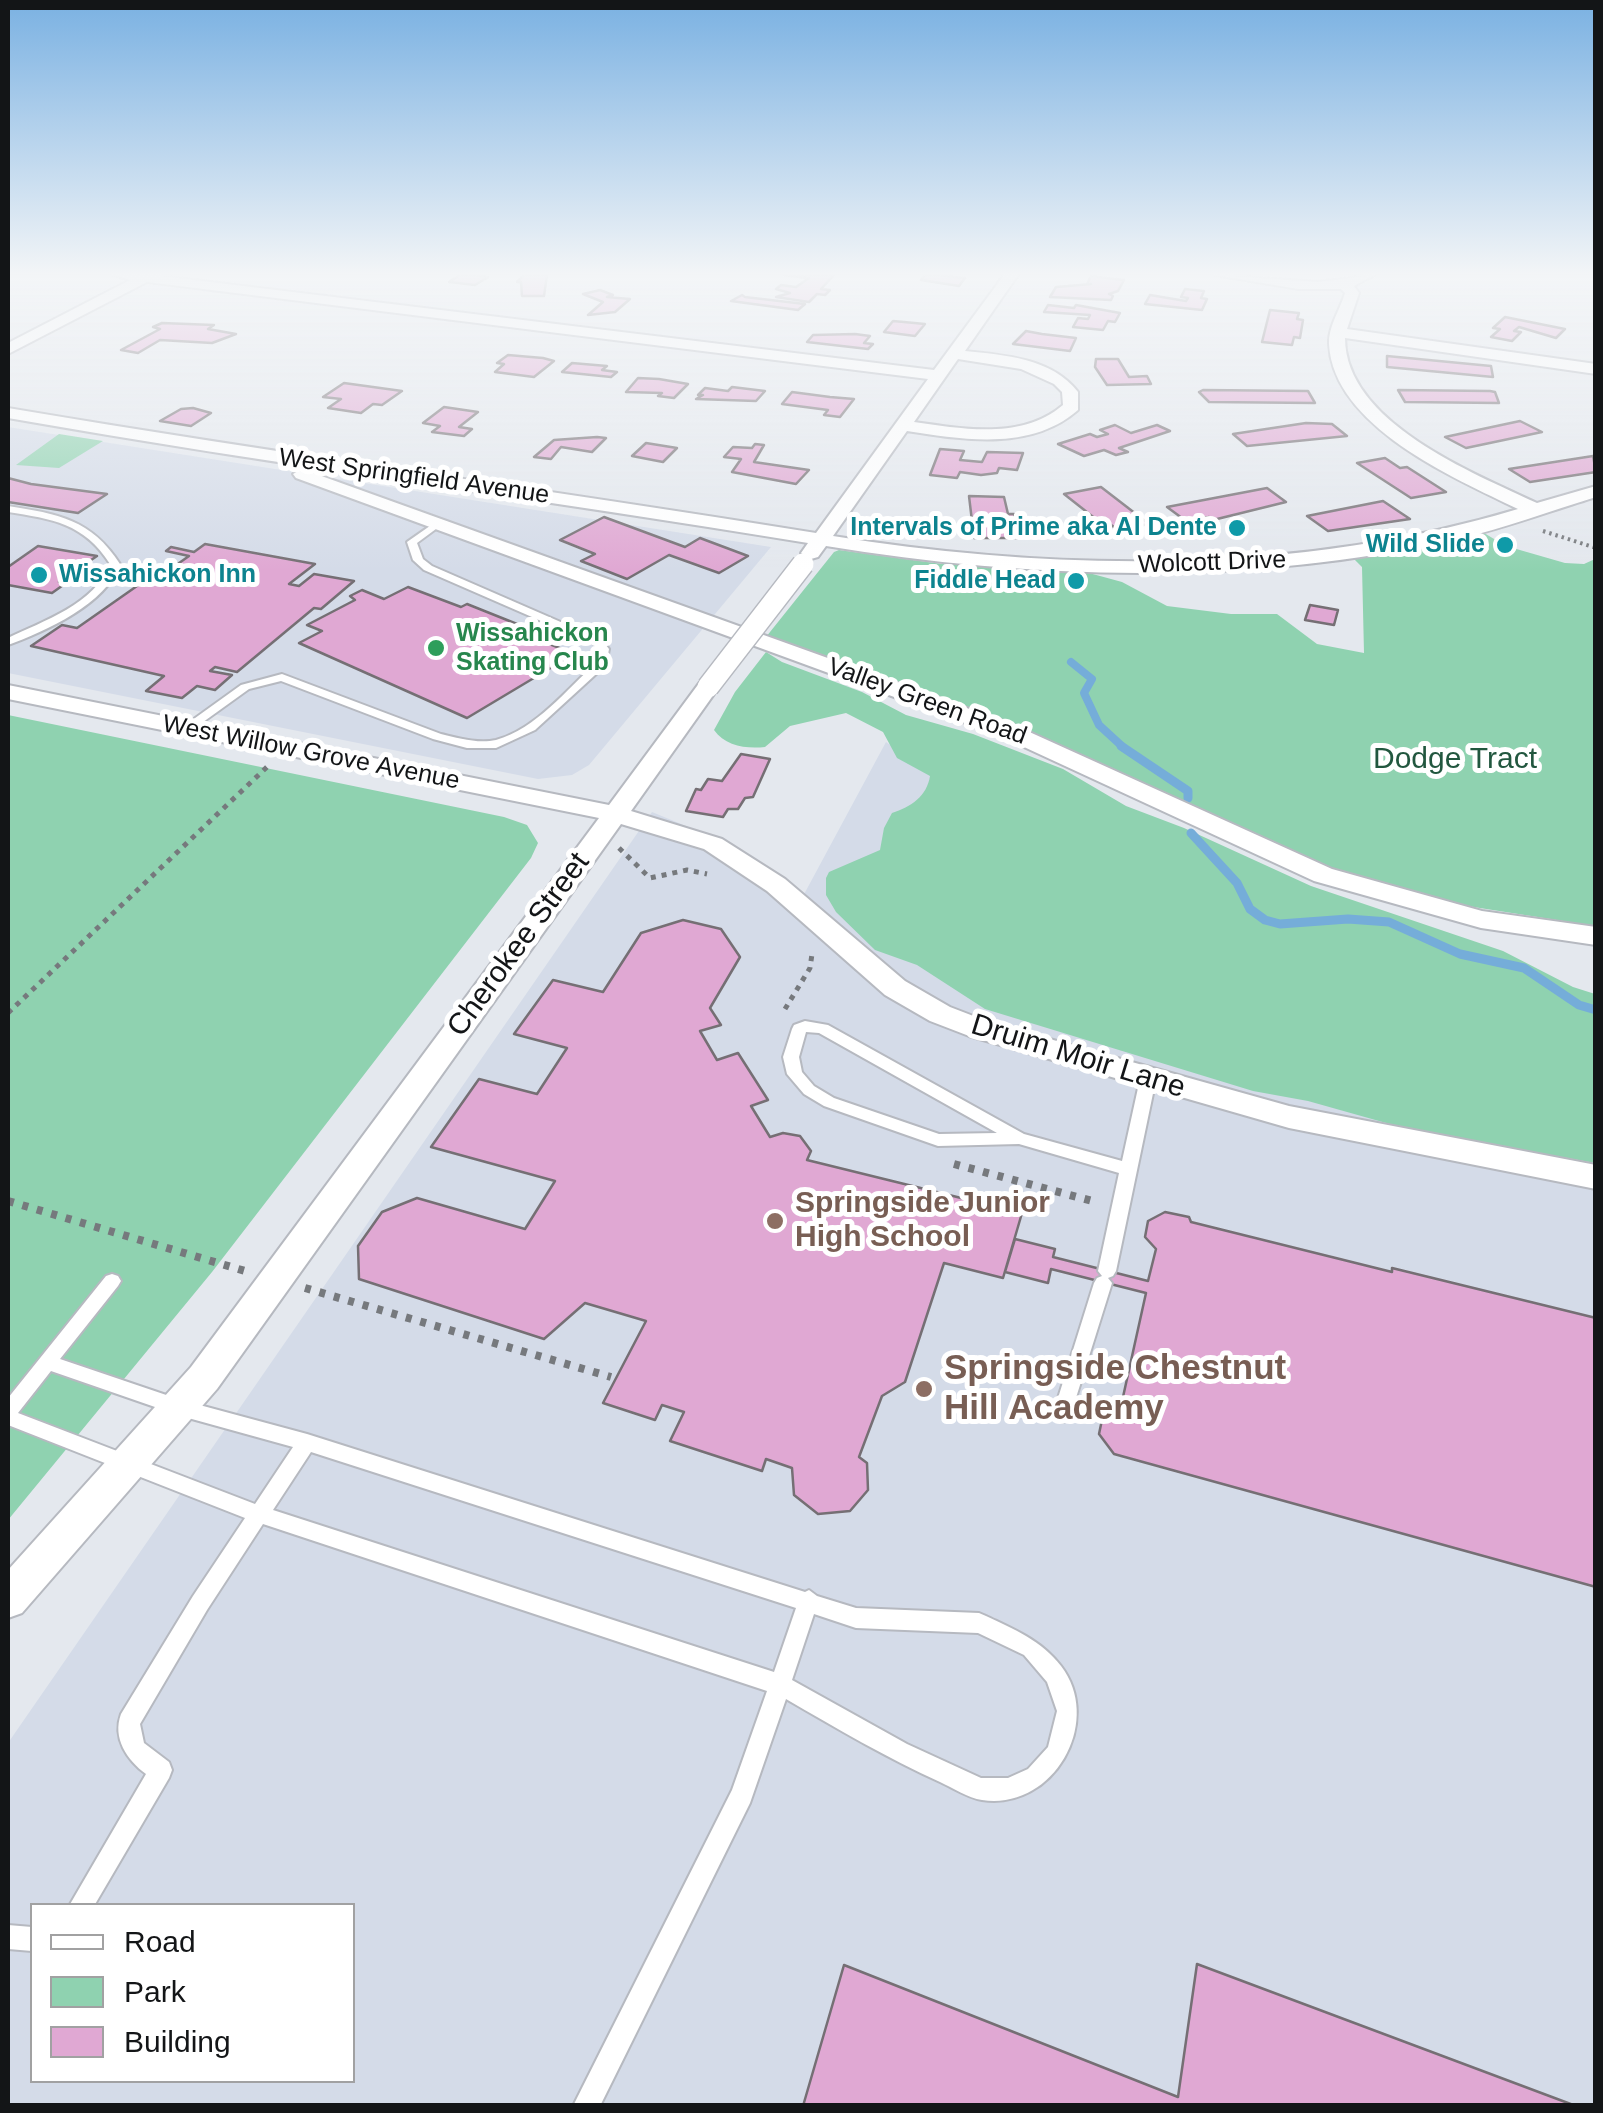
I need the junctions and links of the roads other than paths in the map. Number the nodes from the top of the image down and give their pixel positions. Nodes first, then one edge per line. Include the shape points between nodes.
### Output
1 (925, 374) edge
2 (1048, 374) edge
3 (1346, 374) edge
4 (936, 375) joint
5 (8, 413) edge
6 (900, 425) junction
7 (258, 456) junction
8 (1596, 491) edge
9 (8, 508) edge
10 (1534, 509) junction
11 (437, 524) junction
12 (821, 539) junction
13 (8, 642) edge
14 (8, 692) edge
15 (188, 728) junction
16 (614, 814) junction
17 (1596, 936) edge
18 (1148, 1078) junction
19 (1019, 1138) junction
20 (1128, 1169) junction
21 (1596, 1177) edge
22 (112, 1281) dead end
23 (48, 1362) junction
24 (181, 1408) junction
25 (8, 1414) edge
26 (1062, 1414) dead end
27 (307, 1442) junction
28 (125, 1465) junction
29 (259, 1514) junction
30 (8, 1599) edge
31 (810, 1600) junction
32 (783, 1686) junction
33 (84, 1903) edge
34 (586, 2106) edge

1 - 4 street
2 - 6 street via 1074,397 1055,420 1006,433
3 - 10 street via 1384,422 1444,464
4 - 6 street, Cherokee Street
5 - 7 street, West Springfield Avenue
6 - 12 street, Cherokee Street
7 - 11 street, Valley Green Road
7 - 12 street, West Springfield Avenue
8 - 10 street, Wolcott Drive
9 - 13 lane via 74,521 107,548 115,564 110,581 88,600
10 - 12 street, Wolcott Drive via 1371,550 1190,566 989,561
11 - 15 lane via 412,542 428,568 604,649 602,664 531,728 496,744 467,744 282,677 244,687
11 - 17 street, Valley Green Road via 1006,730 1324,875 1481,919
12 - 16 street, Cherokee Street, bridge
14 - 15 street, West Willow Grove Avenue
15 - 16 street, West Willow Grove Avenue
16 - 18 street, Druim Moir Lane via 713,844 776,885 895,988 940,1014
16 - 24 street, Cherokee Street
18 - 20 lane
18 - 21 street, Druim Moir Lane via 1326,1126
19 - 19 lane via 823,1030 799,1029 790,1057 795,1074 829,1102 938,1140
19 - 20 lane
20 - 26 lane via 1105,1277
22 - 23 lane
23 - 24 lane
23 - 25 lane
24 - 27 lane
24 - 28 street, Cherokee Street
25 - 28 lane
27 - 29 lane
27 - 31 lane
28 - 29 lane
28 - 30 street, Cherokee Street
29 - 32 lane
29 - 33 lane via 129,1722 137,1755 161,1770
31 - 32 lane
31 - 32 lane via 856,1618 979,1623 1031,1648 1056,1676 1068,1711 1057,1753 1036,1777 1008,1789 980,1789
32 - 34 lane via 742,1795

